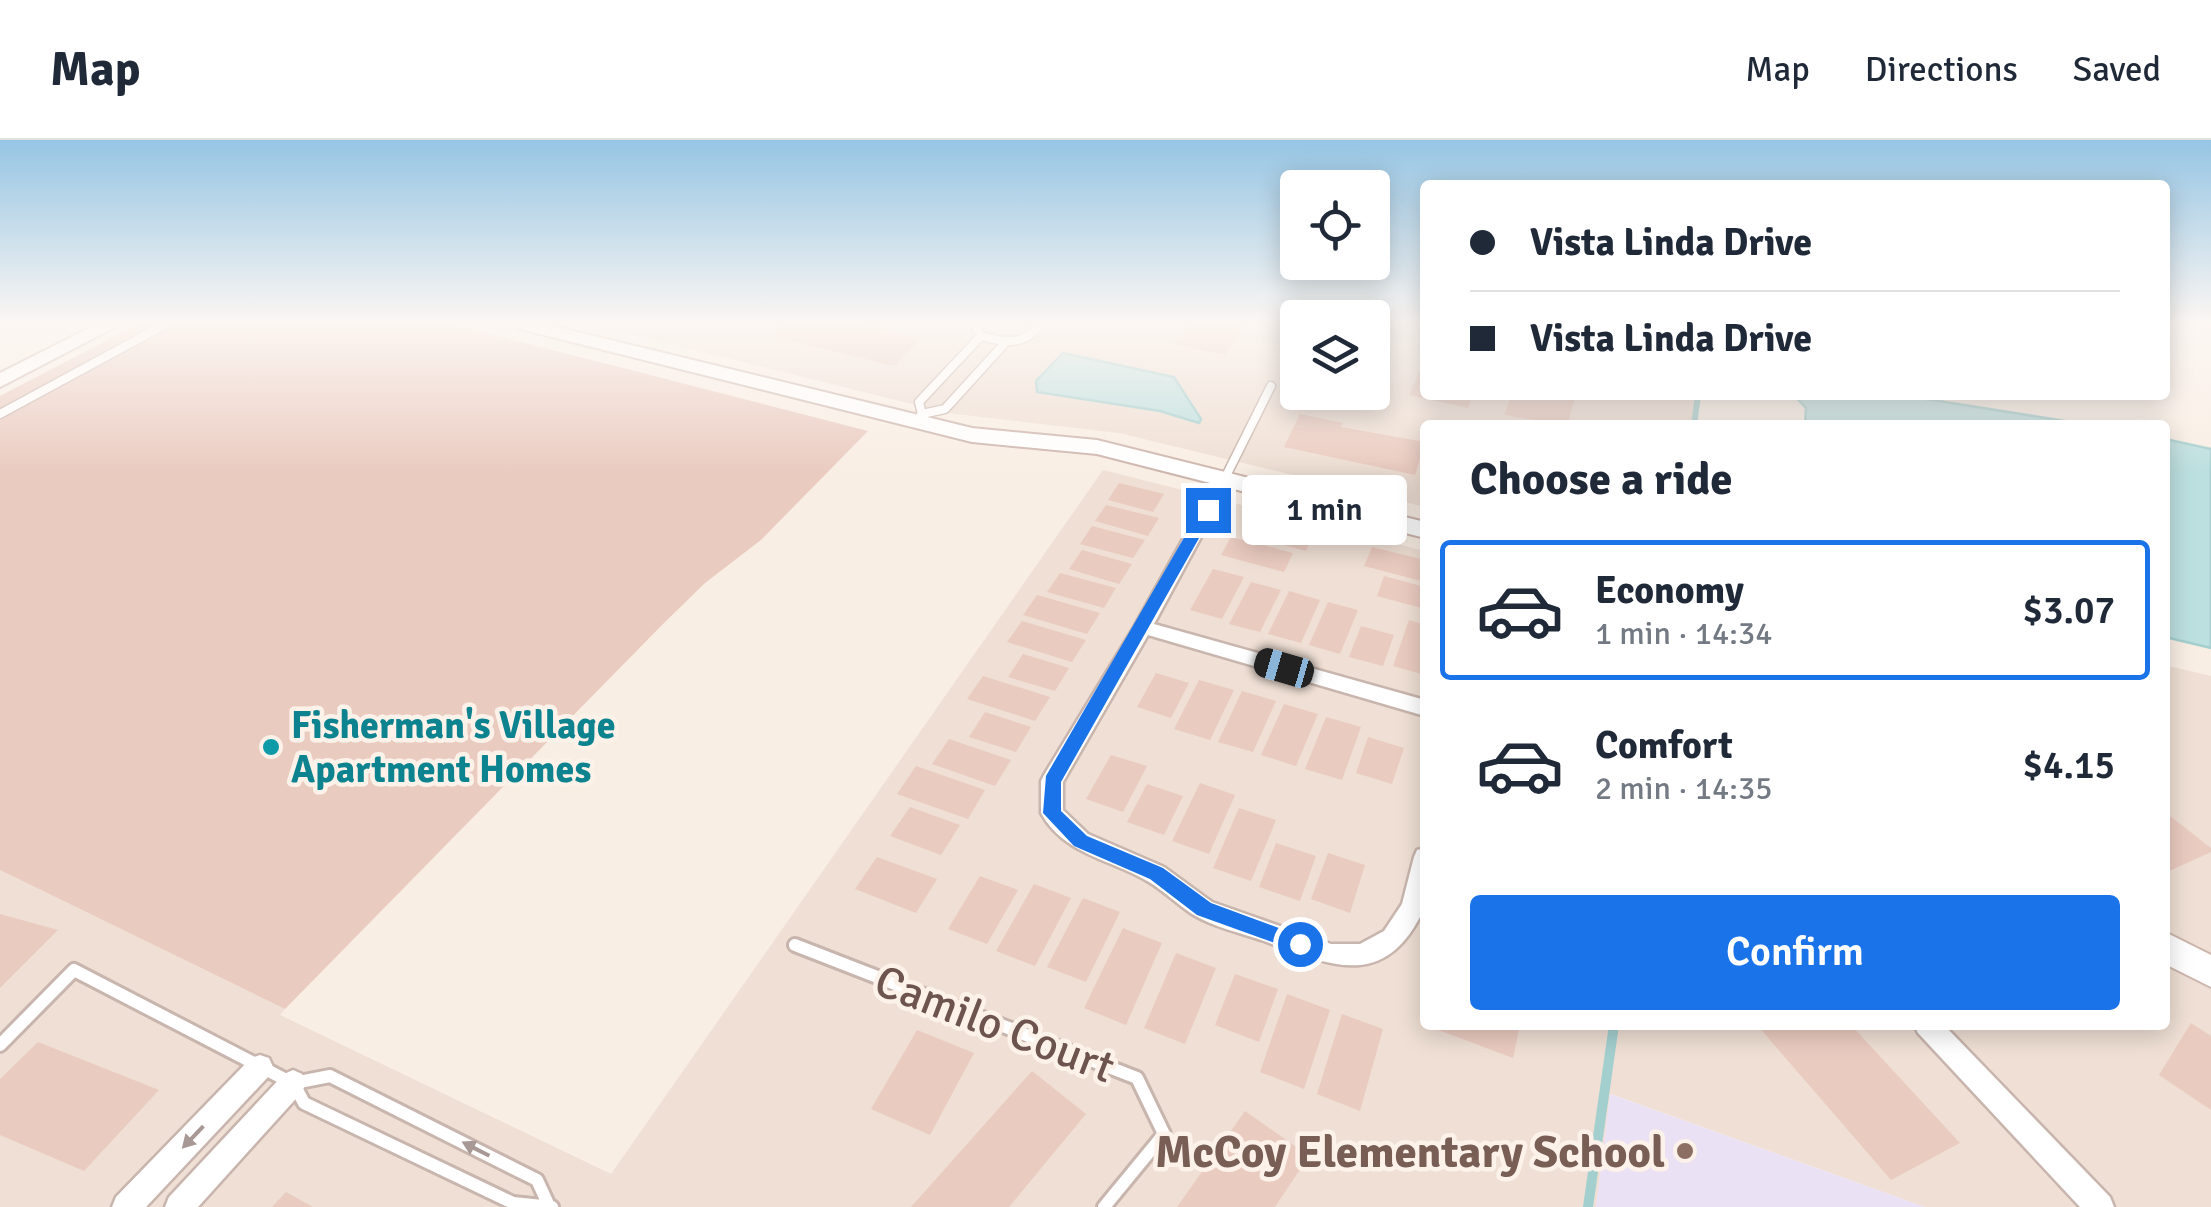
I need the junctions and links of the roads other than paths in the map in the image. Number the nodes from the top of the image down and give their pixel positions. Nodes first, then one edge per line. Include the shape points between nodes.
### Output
1 (74, 374) edge
2 (732, 374) edge
3 (945, 374) edge
4 (977, 374) edge
5 (1270, 386) dead end
6 (0, 414) edge
7 (918, 418) junction
8 (1224, 480) junction
9 (1420, 529) edge
10 (1143, 627) junction
11 (1420, 707) edge
12 (1420, 876) edge
13 (796, 945) dead end
14 (2170, 950) edge
15 (2211, 972) edge
16 (1932, 1030) edge
17 (0, 1045) edge
18 (260, 1067) junction
19 (293, 1084) junction
20 (126, 1207) edge
21 (179, 1207) edge
22 (550, 1207) edge
23 (1104, 1207) edge
24 (2100, 1207) edge

1 - 6 lane
2 - 7 street
3 - 7 lane via 919,402
4 - 7 lane via 945,408
5 - 8 lane
7 - 8 street via 972,436 1097,447
8 - 9 street
8 - 10 street
10 - 11 street
10 - 12 street via 1052,781 1052,813 1080,841 1156,874 1204,909 1331,956 1363,955 1394,938
13 - 23 lane, Camilo Court via 1137,1078 1164,1134
14 - 15 street
16 - 24 street
17 - 18 lane via 74,970
18 - 19 lane
18 -> 20 street
19 - 21 street
19 - 22 lane via 304,1103 513,1203
22 -> 19 lane via 537,1180 330,1076

